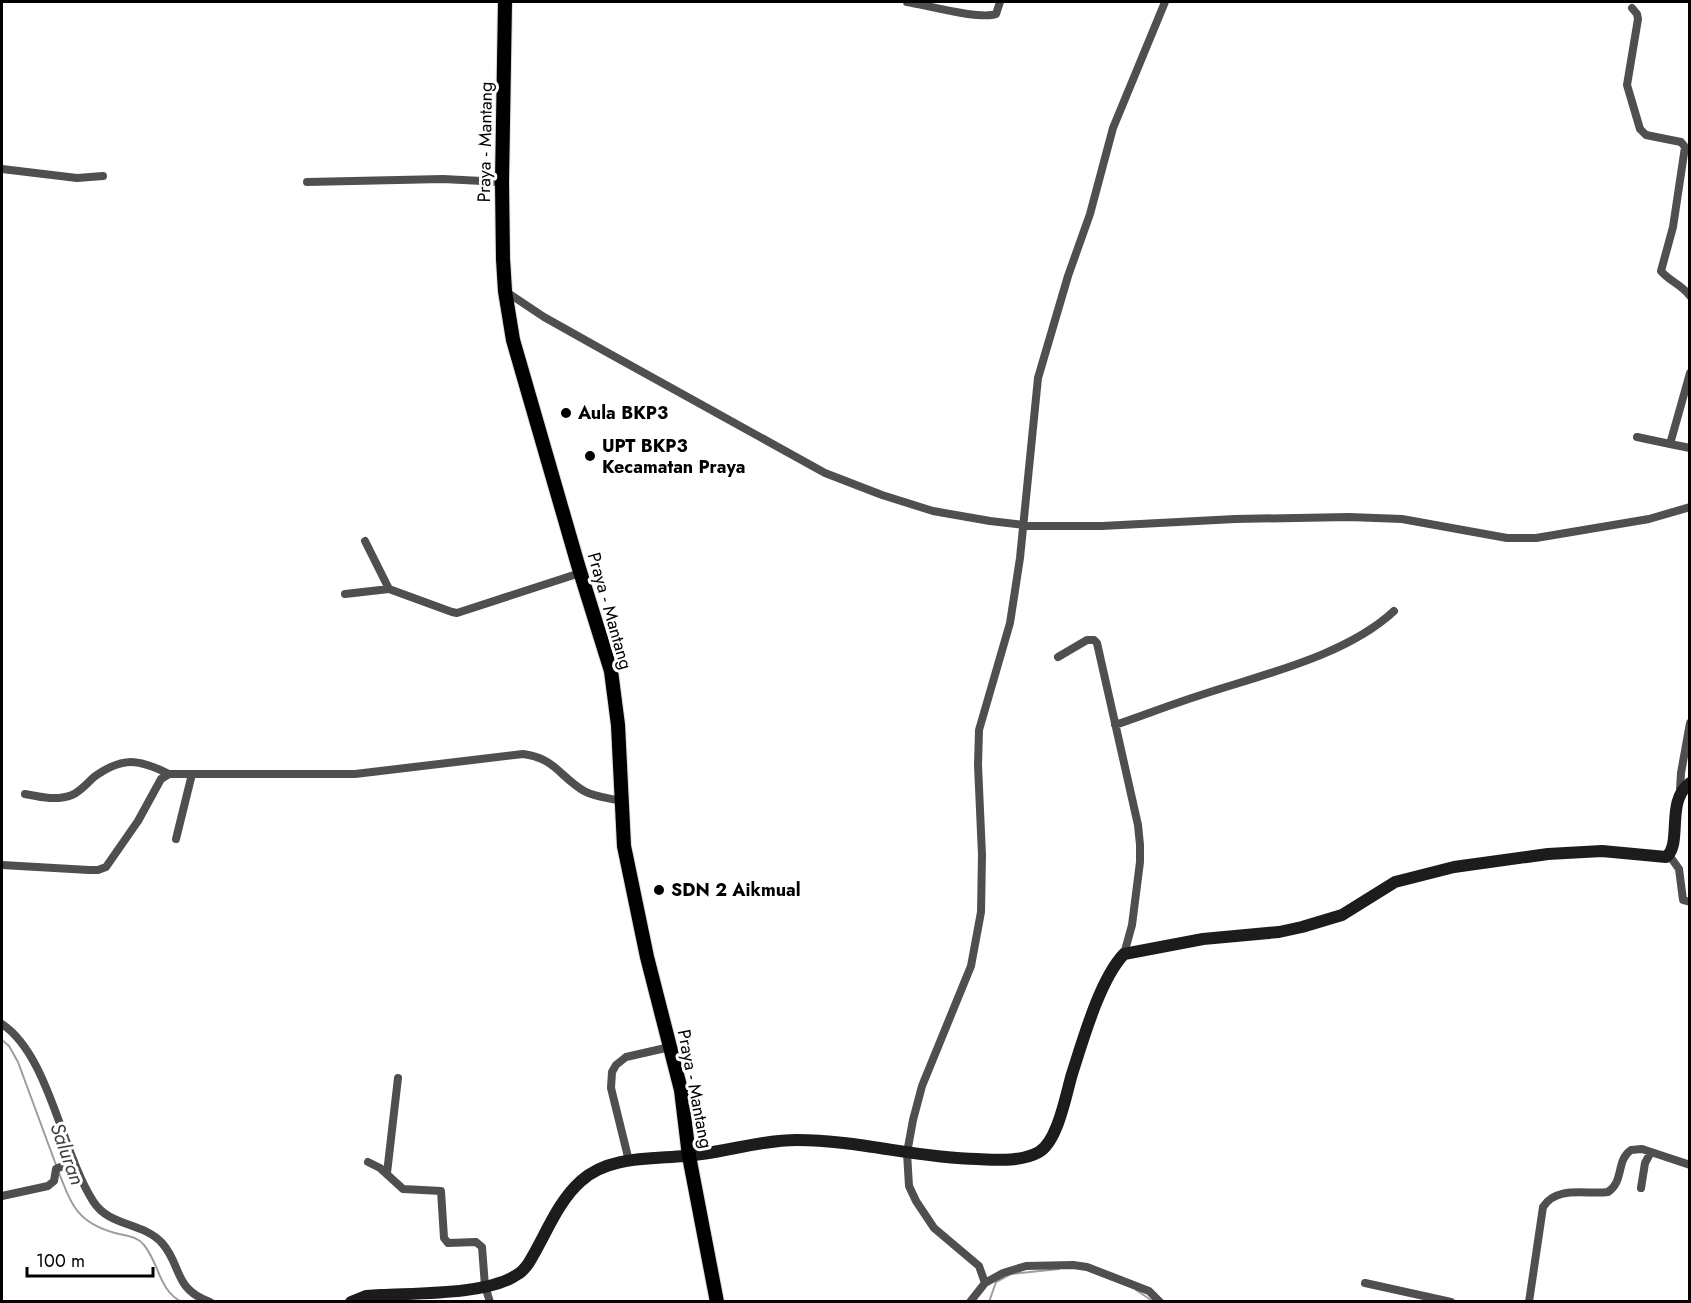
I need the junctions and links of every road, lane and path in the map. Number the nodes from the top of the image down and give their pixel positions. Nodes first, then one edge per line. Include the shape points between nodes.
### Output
1 (505, 2) edge
2 (907, 2) edge
3 (1000, 2) edge
4 (1166, 2) edge
5 (1632, 8) dead end
6 (2, 169) edge
7 (104, 176) dead end
8 (307, 182) dead end
9 (502, 182) junction
10 (505, 291) junction
11 (1689, 296) edge
12 (1689, 373) edge
13 (1637, 437) dead end
14 (1670, 444) junction
15 (1689, 448) edge
16 (1689, 507) edge
17 (1022, 525) junction
18 (365, 540) dead end
19 (580, 573) junction
20 (389, 589) junction
21 (345, 594) dead end
22 (1394, 611) dead end
23 (1058, 657) dead end
24 (1689, 723) edge
25 (1115, 725) junction
26 (169, 774) junction
27 (192, 774) junction
28 (1685, 787) edge
29 (25, 794) dead end
30 (621, 801) junction
31 (176, 839) dead end
32 (1669, 855) junction
33 (2, 865) edge
34 (1689, 902) edge
35 (1124, 954) junction
36 (2, 1024) edge
37 (670, 1047) junction
38 (398, 1078) dead end
39 (1652, 1152) junction
40 (907, 1153) junction
41 (689, 1156) junction
42 (629, 1161) junction
43 (70, 1162) junction
44 (368, 1162) dead end
45 (1689, 1165) edge
46 (387, 1173) junction
47 (1641, 1188) dead end
48 (2, 1196) edge
49 (985, 1283) junction
50 (1365, 1283) dead end
51 (485, 1286) junction
52 (210, 1302) edge
53 (351, 1302) edge
54 (490, 1302) edge
55 (717, 1302) edge
56 (970, 1302) edge
57 (1160, 1302) edge
58 (1451, 1302) edge
59 (1529, 1302) edge

1 - 9 main road, Praya - Mantang
2 - 3 street via 990,15 996,14
4 - 17 street via 1113,128 1038,378
5 - 11 street via 1638,19 1627,88 1640,129 1646,135 1681,142 1685,147 1675,219 1661,271
6 - 7 street via 77,178
8 - 9 street via 443,178
9 - 10 main road, Praya - Mantang
10 - 17 street via 825,473 933,511
10 - 19 main road, Praya - Mantang via 513,340
12 - 14 street
13 - 14 street
14 - 15 street
16 - 17 street via 1649,519 1536,538 1507,538 1402,519
17 - 40 street via 1010,622 979,730 981,912 971,966 922,1086
18 - 20 street
19 - 20 street via 457,613
19 - 30 main road, Praya - Mantang via 611,671
20 - 21 street
22 - 25 street via 1357,638 1297,664
23 - 25 street via 1087,640 1097,643
24 - 28 street via 1681,773
25 - 35 street via 1140,845 1135,908
26 - 27 street
26 - 29 street via 128,761 111,766 72,795 43,798
26 - 33 street via 161,779 106,867 89,870
27 - 30 street via 355,774 522,754 547,761 584,791
27 - 31 street
28 - 32 street
30 - 37 main road, Praya - Mantang via 627,857
32 - 34 street via 1680,869 1683,900
32 - 35 street via 1602,851 1548,854 1454,867 1395,882 1342,915 1302,927
35 - 40 street via 1102,989 1051,1140 1041,1151 1015,1159 952,1159
36 - 43 street via 24,1044 33,1061
37 - 41 main road, Praya - Mantang via 681,1089
37 - 42 street via 626,1057 612,1072 611,1088
38 - 46 street
39 - 45 street
39 - 47 street via 1645,1163
39 - 59 street via 1636,1149 1626,1153 1617,1184 1608,1192 1558,1195 1546,1202
40 - 41 street via 852,1143 798,1140 765,1141
40 - 49 street via 909,1186 916,1201 934,1228 980,1266
41 - 42 street
41 - 55 main road, Praya - Mantang
42 - 51 street via 611,1164 582,1180 568,1194 519,1274
43 - 48 street via 56,1168 51,1185
43 - 52 street via 100,1211 162,1243 186,1286
44 - 46 street
46 - 51 street via 403,1189 441,1191 445,1241 480,1243
49 - 56 street
49 - 57 street via 1026,1266 1073,1265 1149,1291
50 - 58 street
51 - 53 street via 373,1295
51 - 54 street

